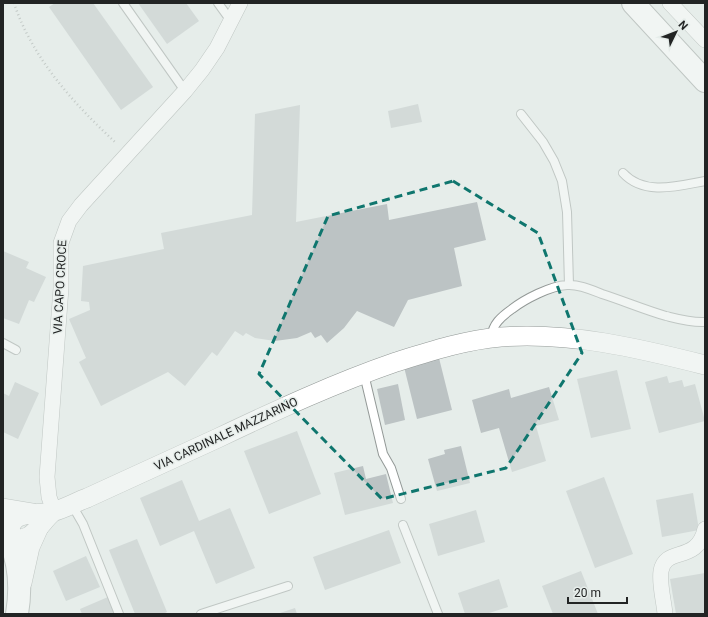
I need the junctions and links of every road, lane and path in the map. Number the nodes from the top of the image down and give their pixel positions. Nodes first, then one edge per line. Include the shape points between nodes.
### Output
1 (14, 3) edge
2 (123, 3) edge
3 (218, 3) edge
4 (240, 3) edge
5 (633, 3) edge
6 (670, 3) edge
7 (231, 21) junction
8 (705, 40) edge
9 (705, 81) edge
10 (185, 91) junction
11 (521, 114) dead end
12 (127, 154) junction
13 (622, 173) dead end
14 (705, 181) edge
15 (569, 285) junction
16 (705, 322) edge
17 (492, 339) junction
18 (3, 344) edge
19 (16, 350) dead end
20 (705, 365) edge
21 (363, 373) junction
22 (401, 499) dead end
23 (3, 508) edge
24 (63, 508) junction
25 (36, 520) junction
26 (404, 525) dead end
27 (705, 529) edge
28 (6, 532) edge
29 (702, 545) edge
30 (288, 586) dead end
31 (18, 605) edge
32 (119, 614) edge
33 (201, 614) edge
34 (438, 614) edge
35 (665, 614) edge

1 - 12 path via 35,47 64,90
2 - 10 lane
3 - 7 lane
4 - 7 street, VIA CAPO CROCE
5 - 9 main road
6 - 8 street
7 - 10 street, VIA CAPO CROCE via 210,58
10 - 12 street, VIA CAPO CROCE
11 - 15 lane via 543,142 562,181 567,212
12 - 24 street, VIA CAPO CROCE via 74,214 64,230 61,242 61,288 48,477 49,497
13 - 14 lane via 638,185 656,187
15 - 16 lane via 668,316
15 - 17 lane via 536,295 514,307 497,323 493,329
17 - 20 street, VIA CARDINALE MAZZARINO via 544,337 590,341 626,346
17 - 21 street, VIA CARDINALE MAZZARINO via 445,347
18 - 19 lane
21 - 22 lane via 383,454 391,468
21 - 24 street, VIA CARDINALE MAZZARINO via 265,414
23 - 25 street
24 - 25 street, VIA CARDINALE MAZZARINO
24 - 32 lane via 83,524
25 - 28 street, VIA CARDINALE MAZZARINO via 23,515 16,519
25 - 31 street, VIA CARDINALE MAZZARINO
26 - 34 lane
27 - 29 street
28 - 31 main road, VIA CARDINALE MAZZARINO via 17,563
29 - 35 street via 673,556 664,563 661,574
30 - 33 lane

